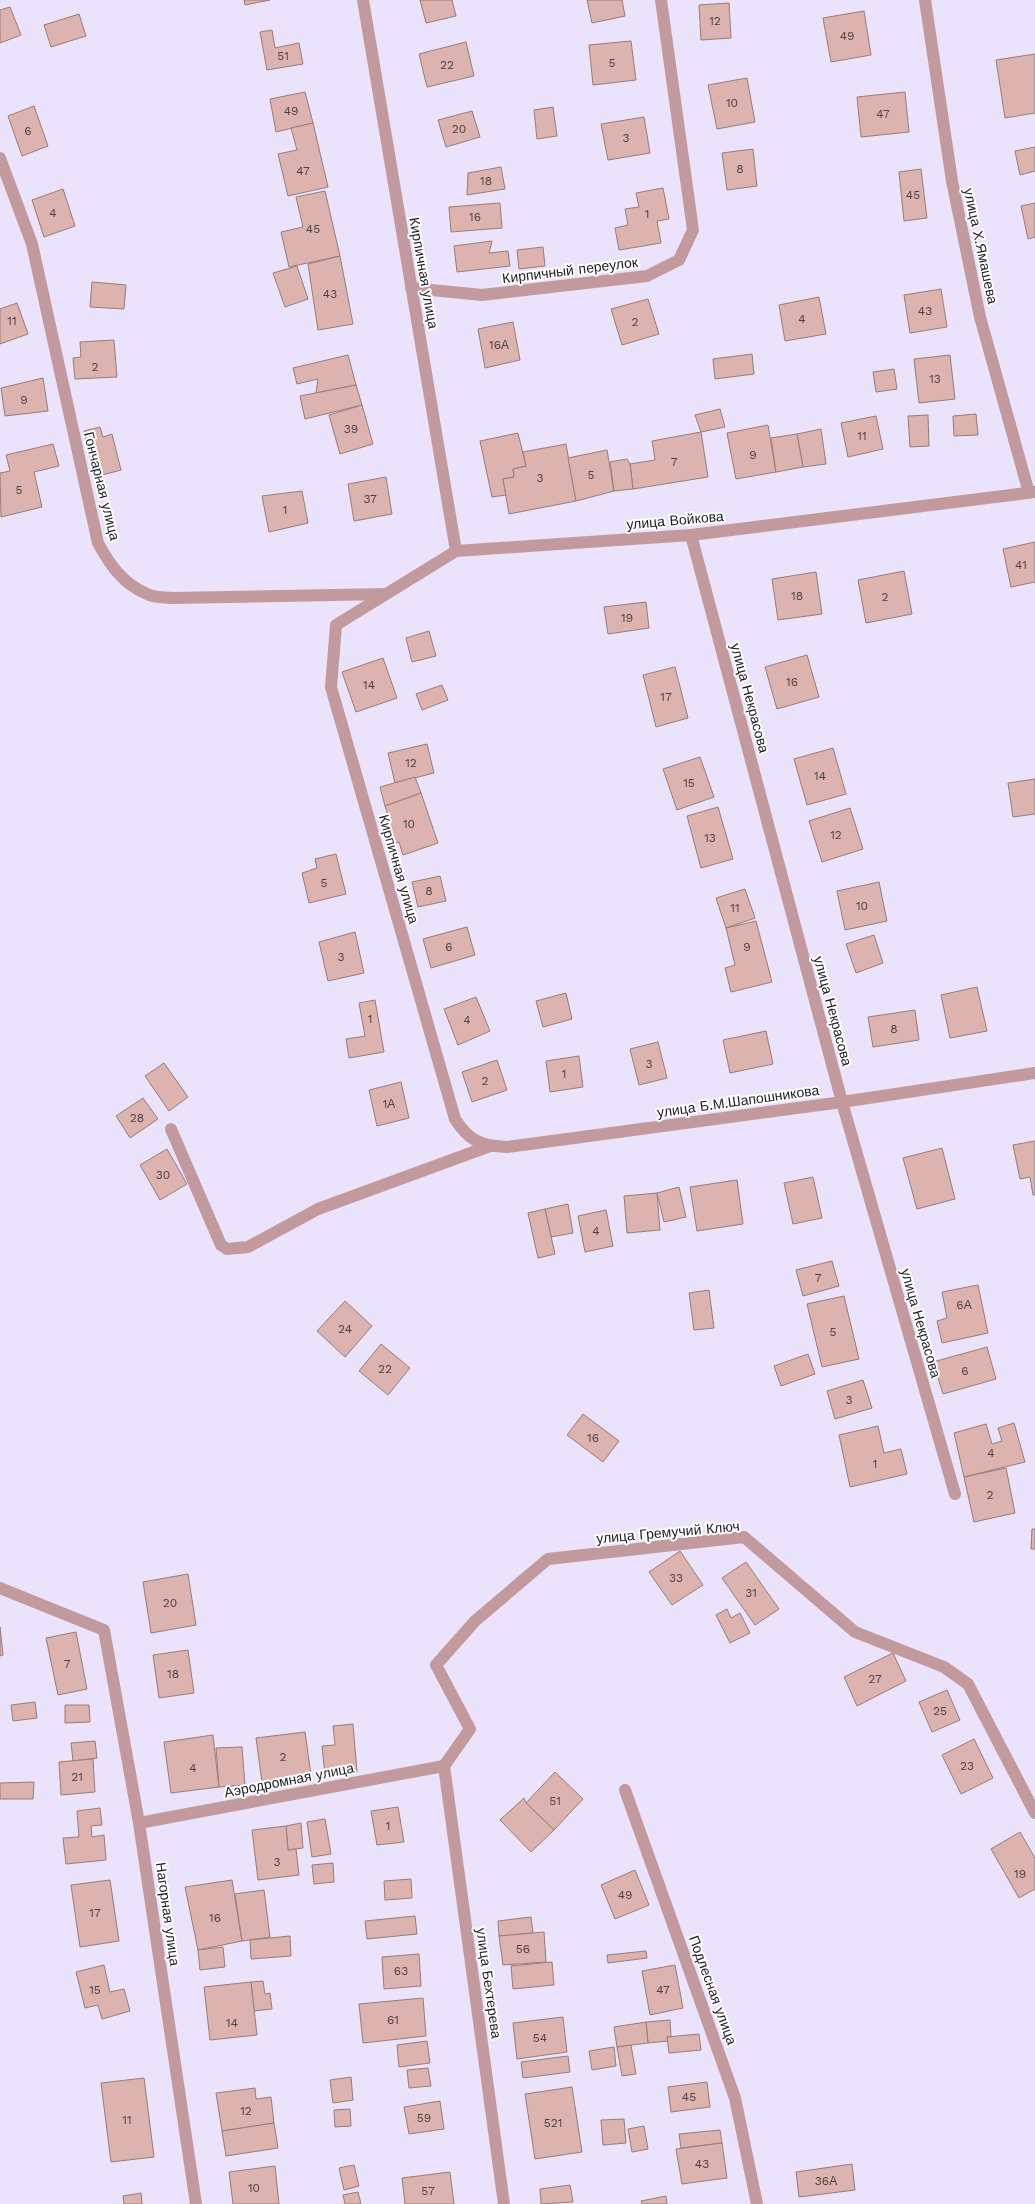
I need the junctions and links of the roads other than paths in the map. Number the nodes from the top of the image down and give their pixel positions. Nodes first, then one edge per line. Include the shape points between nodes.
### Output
1 (363, 0) edge
2 (660, 0) edge
3 (925, 0) edge
4 (0, 158) edge
5 (411, 288) junction
6 (1032, 492) edge
7 (691, 535) junction
8 (456, 551) junction
9 (387, 594) junction
10 (336, 625) joint
11 (1035, 1073) edge
12 (842, 1102) junction
13 (455, 1119) joint
14 (171, 1129) dead end
15 (490, 1146) junction
16 (955, 1494) dead end
17 (0, 1588) edge
18 (444, 1766) junction
19 (625, 1790) dead end
20 (1035, 1813) edge
21 (139, 1823) junction
22 (196, 2204) edge
23 (504, 2204) edge
24 (757, 2204) edge

1 - 5 street, Кирпичная улица
2 - 5 street, Кирпичный переулок via 693,230 679,260 647,276 482,295
3 - 6 street, улица Х.Ямашева via 952,181 975,294
4 - 9 street, Гончарная улица via 32,244 98,543 112,567 125,580 148,595 172,598
5 - 8 street, Кирпичная улица
6 - 7 street, улица Войкова
7 - 8 street, улица Войкова
7 - 12 street, улица Некрасова
8 - 9 street, улица Войкова
9 - 10 street, улица Войкова
10 - 13 street, Кирпичная улица via 331,686
11 - 12 street, улица Б.М.Шапошникова
12 - 15 street, улица Б.М.Шапошникова via 507,1147
12 - 16 street, улица Некрасова
13 - 15 street, улица Б.М.Шапошникова via 464,1132 475,1141
14 - 15 street via 221,1245 227,1249 248,1247 318,1209
17 - 21 street, Нагорная улица via 104,1630
18 - 20 street, улица Гремучий Ключ via 470,1729 436,1665 475,1621 548,1559 744,1537 855,1632 944,1667 968,1684
18 - 21 street, Аэродромная улица
18 - 23 street, улица Бехтерева
19 - 24 street, Подлесная улица via 735,2098
21 - 22 street, Нагорная улица

